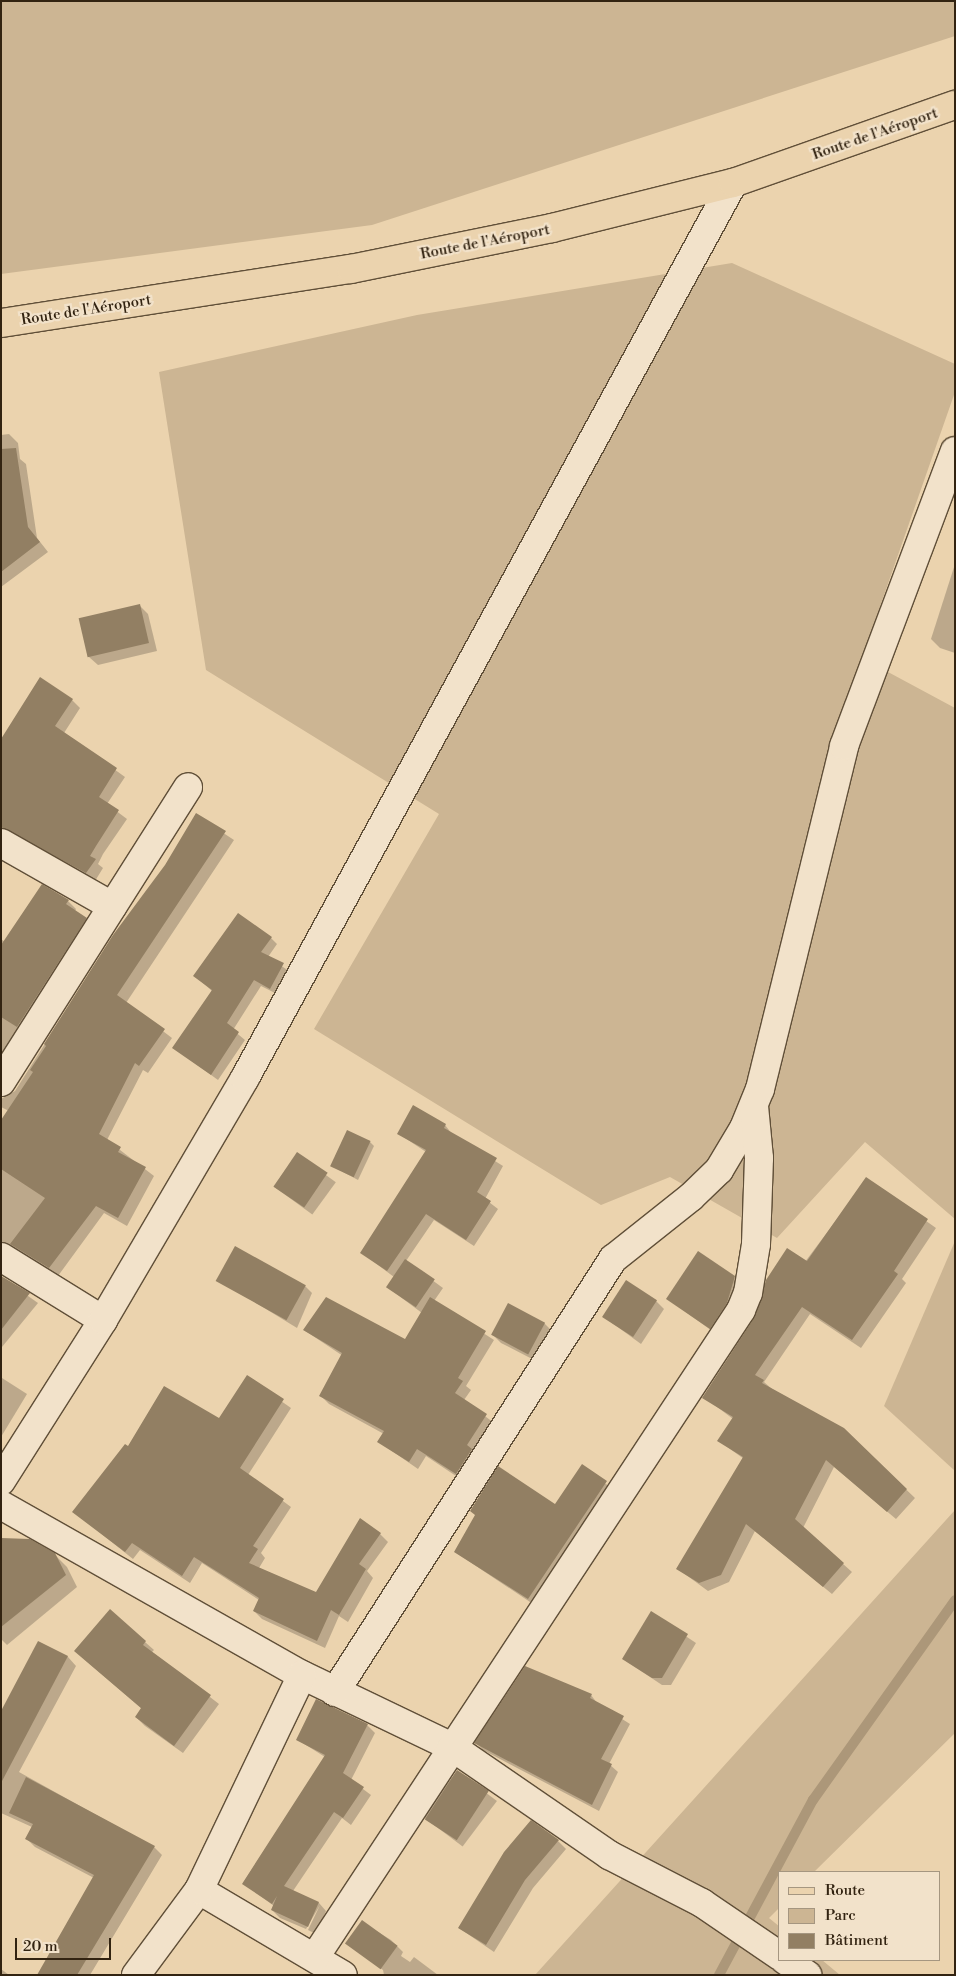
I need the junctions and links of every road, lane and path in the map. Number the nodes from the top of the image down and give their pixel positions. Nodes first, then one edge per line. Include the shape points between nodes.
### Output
1 (955, 105) edge
2 (733, 183) junction
3 (1, 323) edge
4 (955, 451) edge
5 (188, 787) dead end
6 (1, 843) edge
7 (112, 906) junction
8 (1, 1082) edge
9 (754, 1104) junction
10 (1, 1258) edge
11 (102, 1320) junction
12 (2, 1478) edge
13 (1, 1505) edge
14 (302, 1675) junction
15 (335, 1692) junction
16 (452, 1747) junction
17 (199, 1890) junction
18 (778, 1955) edge
19 (315, 1957) junction
20 (786, 1961) edge
21 (136, 1975) edge
22 (343, 1975) edge
23 (806, 1975) edge

1 - 2 main road, Route de l'Aéroport
2 - 3 main road, Route de l'Aéroport via 552,228 351,269
2 - 11 street via 245,1078
4 - 9 street via 844,746
5 - 7 street
6 - 7 street
7 - 8 street
9 - 15 street via 744,1128 718,1170 691,1197 613,1259
9 - 16 street via 759,1158 756,1244 748,1293 741,1310
10 - 11 street
11 - 12 street
13 - 14 street
14 - 15 street
14 - 17 street
15 - 16 street
16 - 18 street via 609,1856 702,1903
16 - 19 street
17 - 19 street
17 - 21 street
19 - 22 street
20 - 23 street

